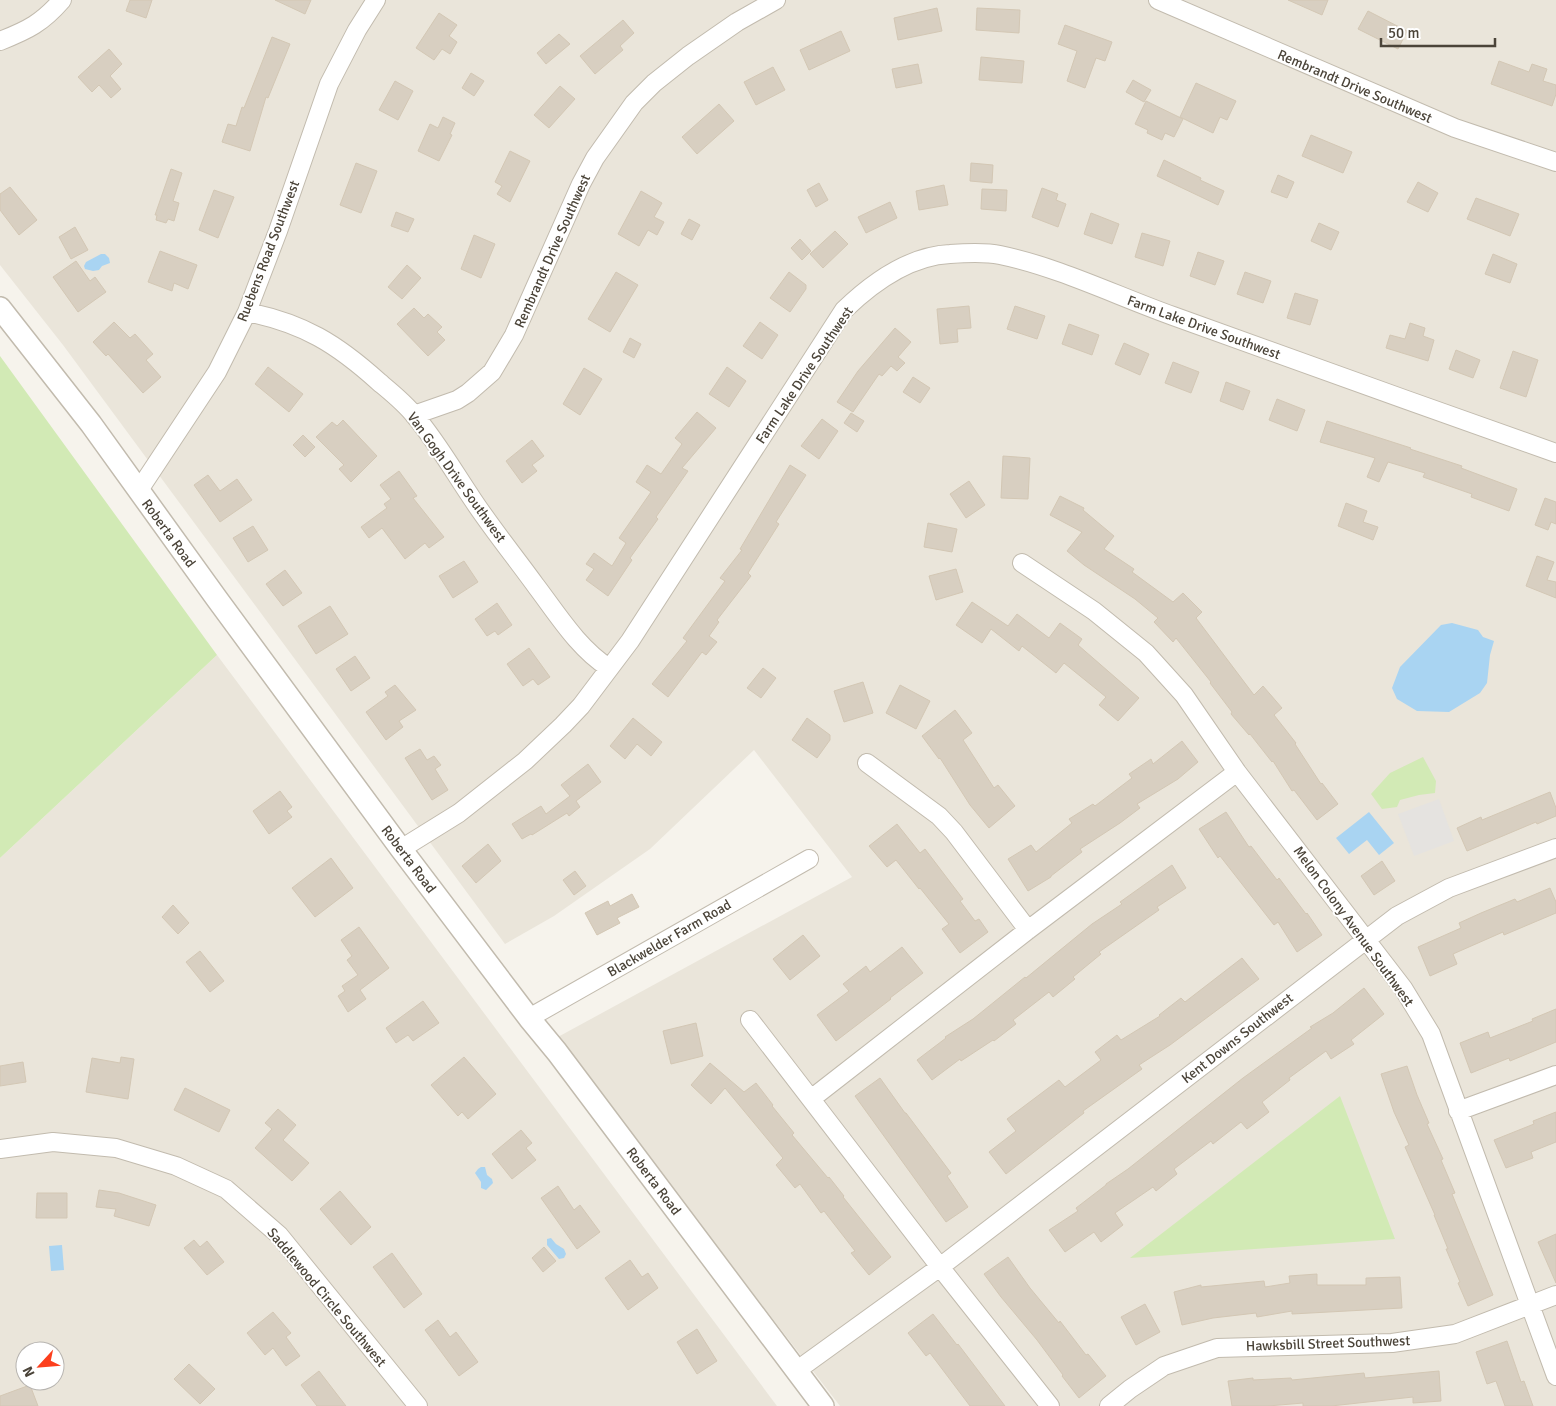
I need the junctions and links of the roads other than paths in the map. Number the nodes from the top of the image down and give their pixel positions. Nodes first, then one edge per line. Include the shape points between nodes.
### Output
1 (62, 0) edge
2 (376, 0) edge
3 (776, 0) edge
4 (1158, 0) edge
5 (0, 41) edge
6 (1556, 162) edge
7 (0, 308) edge
8 (247, 312) junction
9 (414, 415) junction
10 (1556, 453) edge
11 (138, 490) junction
12 (1022, 563) dead end
13 (609, 668) junction
14 (868, 763) dead end
15 (1237, 772) junction
16 (1556, 848) edge
17 (401, 849) junction
18 (809, 859) dead end
19 (1028, 930) junction
20 (1366, 939) junction
21 (529, 1018) junction
22 (750, 1020) dead end
23 (1556, 1075) edge
24 (811, 1099) junction
25 (1458, 1111) junction
26 (0, 1149) edge
27 (940, 1267) junction
28 (1556, 1295) edge
29 (1530, 1305) junction
30 (796, 1371) junction
31 (1556, 1376) edge
32 (418, 1406) edge
33 (823, 1406) edge
34 (1050, 1406) edge
35 (1109, 1406) edge

1 - 5 street via 40,22
2 - 8 street, Ruebens Road Southwest via 329,84
3 - 9 street, Rembrandt Drive Southwest via 688,56 634,104 580,184 514,335 492,372 457,400
4 - 6 street, Rembrandt Drive Southwest via 1455,128
7 - 11 street, Roberta Road
8 - 9 street, Van Gogh Drive Southwest via 288,322 326,340 352,357
8 - 11 street, Ruebens Road Southwest via 216,372
9 - 13 street, Van Gogh Drive Southwest via 571,632 596,660
10 - 13 street, Farm Lake Drive Southwest via 1039,265 998,254 950,254 925,258 903,266 862,292 844,310 630,641
11 - 17 street, Roberta Road
12 - 15 street, Melon Colony Avenue Southwest via 1094,611 1146,653 1184,695
13 - 17 street, Farm Lake Drive Southwest via 581,706 525,761 459,813
14 - 19 street via 939,816
15 - 19 street
15 - 20 street, Melon Colony Avenue Southwest
16 - 20 street, Kent Downs Southwest via 1449,888 1397,916
17 - 21 street, Roberta Road
18 - 21 street, Blackwelder Farm Road
19 - 24 street
20 - 25 street, Melon Colony Avenue Southwest via 1431,1034
20 - 27 street, Kent Downs Southwest
21 - 30 street, Roberta Road
22 - 24 street
23 - 25 street
24 - 27 street
25 - 29 street, Melon Colony Avenue Southwest
26 - 32 street, Saddlewood Circle Southwest via 53,1142 116,1148 176,1166 226,1189 279,1235
27 - 30 street, Kent Downs Southwest
27 - 34 street
28 - 29 street, Hawksbill Street Southwest
29 - 31 street, Melon Colony Avenue Southwest
29 - 35 street, Hawksbill Street Southwest via 1455,1334 1392,1343 1217,1348 1164,1366
30 - 33 street, Roberta Road

